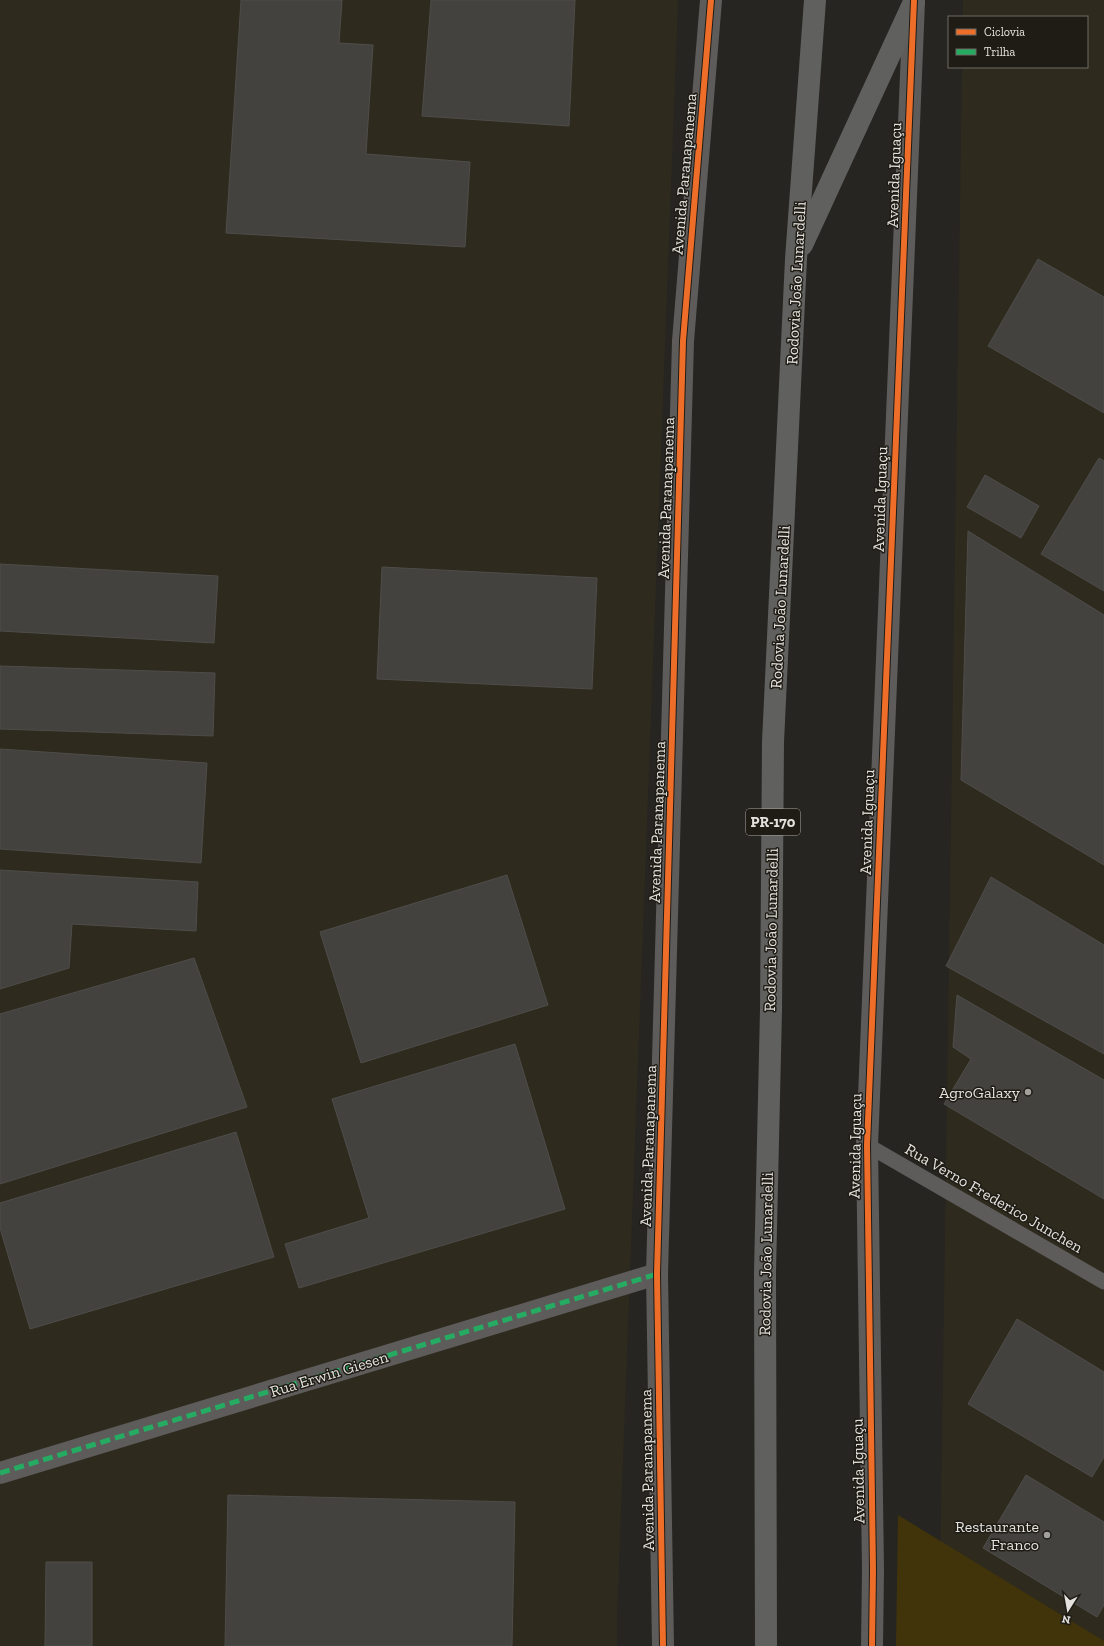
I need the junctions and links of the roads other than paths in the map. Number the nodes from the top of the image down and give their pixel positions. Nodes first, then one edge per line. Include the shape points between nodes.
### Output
1 (711, 0) edge
2 (815, 0) edge
3 (914, 1) edge
4 (796, 259) junction
5 (867, 1144) junction
6 (657, 1274) junction
7 (1104, 1282) edge
8 (0, 1473) edge
9 (663, 1646) edge
10 (766, 1646) edge
11 (872, 1646) edge

1 - 6 street, Avenida Paranapanema via 683,342
2 - 4 highway, Rodovia João Lunardelli / PR-170
3 - 4 highway
3 - 5 street, Avenida Iguaçu
4 - 10 highway, Rodovia João Lunardelli / PR-170 via 773,742 771,1010 765,1272
5 - 7 lane, Rua Verno Frederico Junchen
5 - 11 street, Avenida Iguaçu
6 - 8 street, Rua Erwin Giesen
6 - 9 street, Avenida Paranapanema

